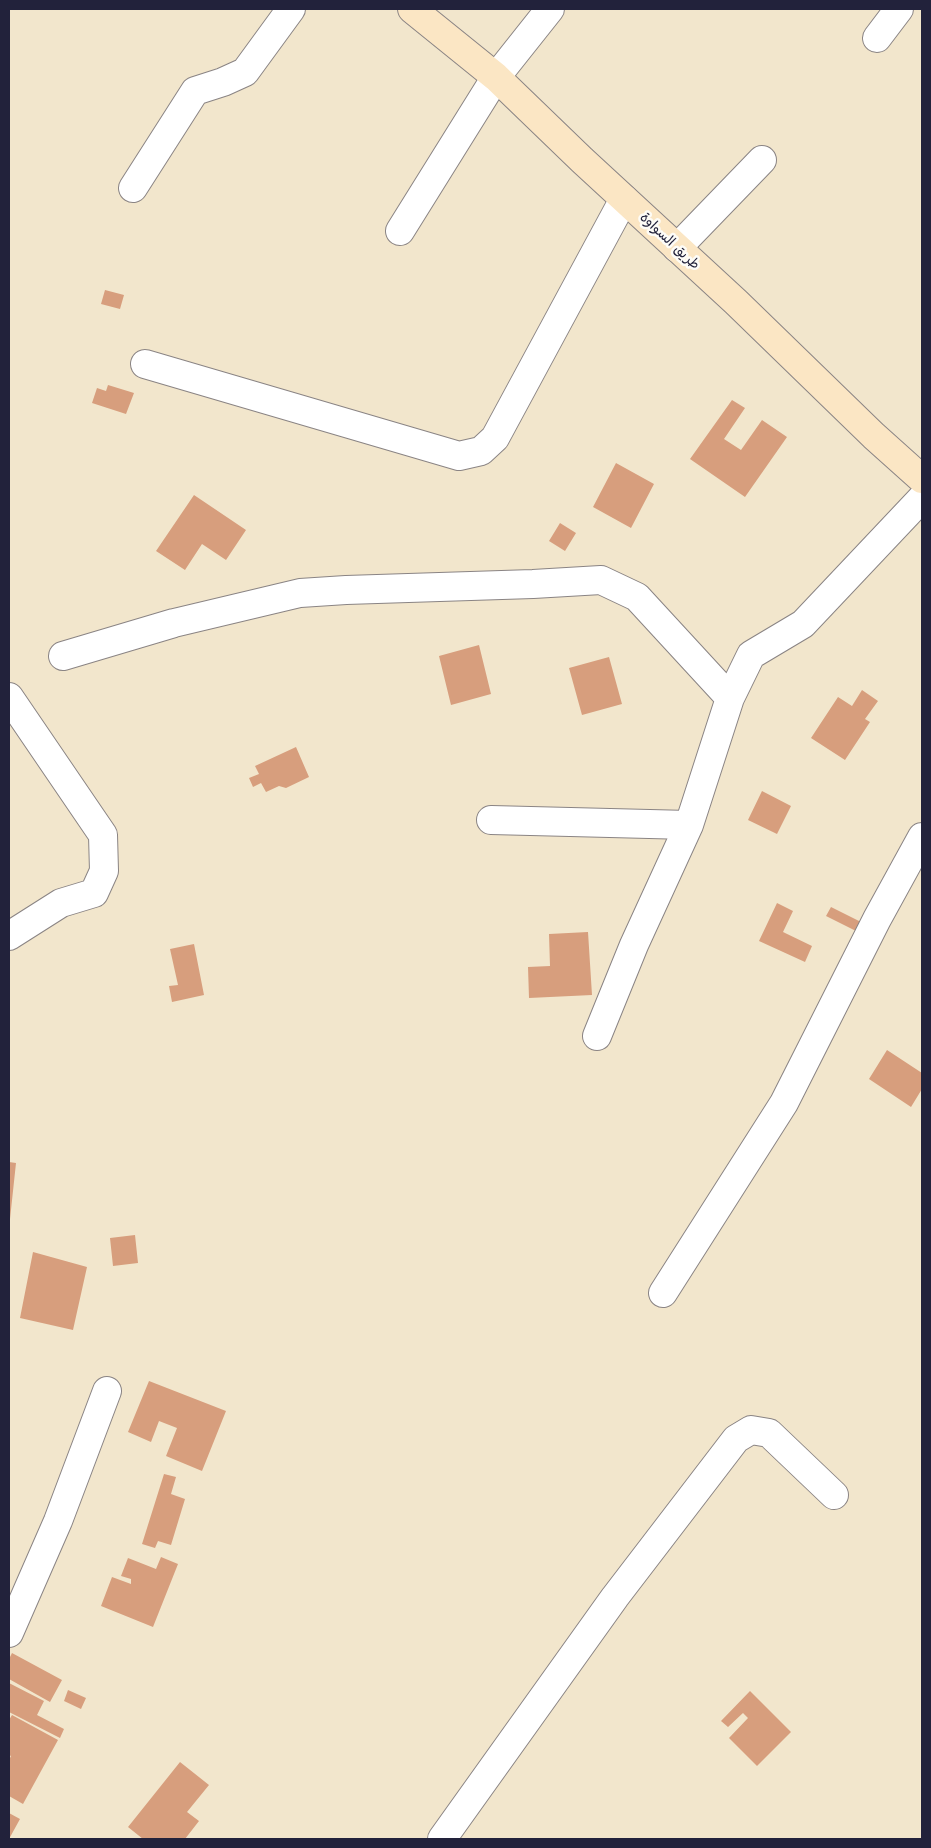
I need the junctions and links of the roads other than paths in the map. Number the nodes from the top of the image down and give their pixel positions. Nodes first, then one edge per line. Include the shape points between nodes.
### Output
1 (291, 9) edge
2 (412, 9) edge
3 (550, 9) edge
4 (899, 9) edge
5 (877, 38) dead end
6 (496, 77) junction
7 (762, 160) dead end
8 (133, 188) dead end
9 (624, 199) junction
10 (400, 231) dead end
11 (677, 248) junction
12 (145, 364) dead end
13 (922, 479) edge
14 (922, 498) edge
15 (63, 656) dead end
16 (9, 697) edge
17 (730, 698) junction
18 (491, 820) dead end
19 (689, 825) junction
20 (922, 837) edge
21 (9, 936) edge
22 (597, 1036) dead end
23 (662, 1293) dead end
24 (108, 1391) dead end
25 (834, 1496) dead end
26 (9, 1633) edge
27 (442, 1839) edge

1 - 8 street via 245,72 195,91
2 - 6 street, طريق السواوة
3 - 6 street
4 - 5 street
6 - 9 street, طريق السواوة
6 - 10 street
7 - 11 street
9 - 11 street, طريق السواوة
9 - 12 street via 495,438 482,451 459,456
11 - 13 street, طريق السواوة
14 - 17 street via 803,624 751,655
15 - 17 street via 174,623 300,593 601,580 637,597
16 - 21 street via 103,835 104,871 94,893 61,903
17 - 19 street
18 - 19 street
19 - 22 street
20 - 23 street via 784,1103
24 - 26 street via 58,1521
25 - 27 street via 769,1432 751,1430 736,1439 615,1597

